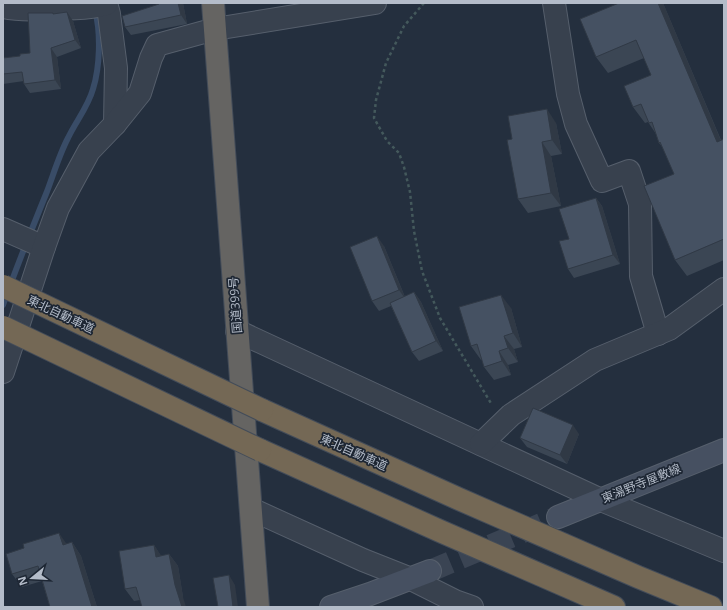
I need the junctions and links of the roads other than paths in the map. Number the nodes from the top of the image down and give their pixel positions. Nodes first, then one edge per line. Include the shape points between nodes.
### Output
1 (213, 3) edge
2 (375, 3) edge
3 (554, 3) edge
4 (99, 5) edge
5 (3, 7) edge
6 (215, 29) junction
7 (115, 124) junction
8 (26, 239) edge
9 (3, 286) edge
10 (724, 289) edge
11 (3, 327) edge
12 (237, 330) junction
13 (658, 334) junction
14 (3, 372) edge
15 (481, 444) junction
16 (724, 450) edge
17 (601, 500) junction
18 (252, 509) junction
19 (558, 517) tunnel mouth
20 (724, 551) edge
21 (420, 575) junction
22 (258, 607) edge
23 (331, 607) edge
24 (472, 607) edge
25 (614, 607) edge
26 (711, 607) edge

1 - 6 highway, 国道399号
2 - 6 street
3 - 13 street via 568,94 576,124 602,180 629,171 640,204 641,276
4 - 5 street via 16,10
4 - 7 street via 109,14 116,68
6 - 7 street via 157,45 140,93
6 - 12 highway, 国道399号
7 - 8 street via 89,151 58,208
8 - 14 street
9 - 26 highway, 東北自動車道, bridge via 262,410 459,500
10 - 13 street via 669,329
11 - 25 highway, bridge via 260,450
12 - 15 street
12 - 18 highway, 国道399号
13 - 15 street via 595,360 511,415
15 - 17 street
16 - 17 main road, 東湯野寺屋敷線
17 - 19 main road, 東湯野寺屋敷線
17 - 20 street
18 - 21 street via 363,560
18 - 22 highway, 国道399号
21 - 23 main road
21 - 24 street via 455,600

